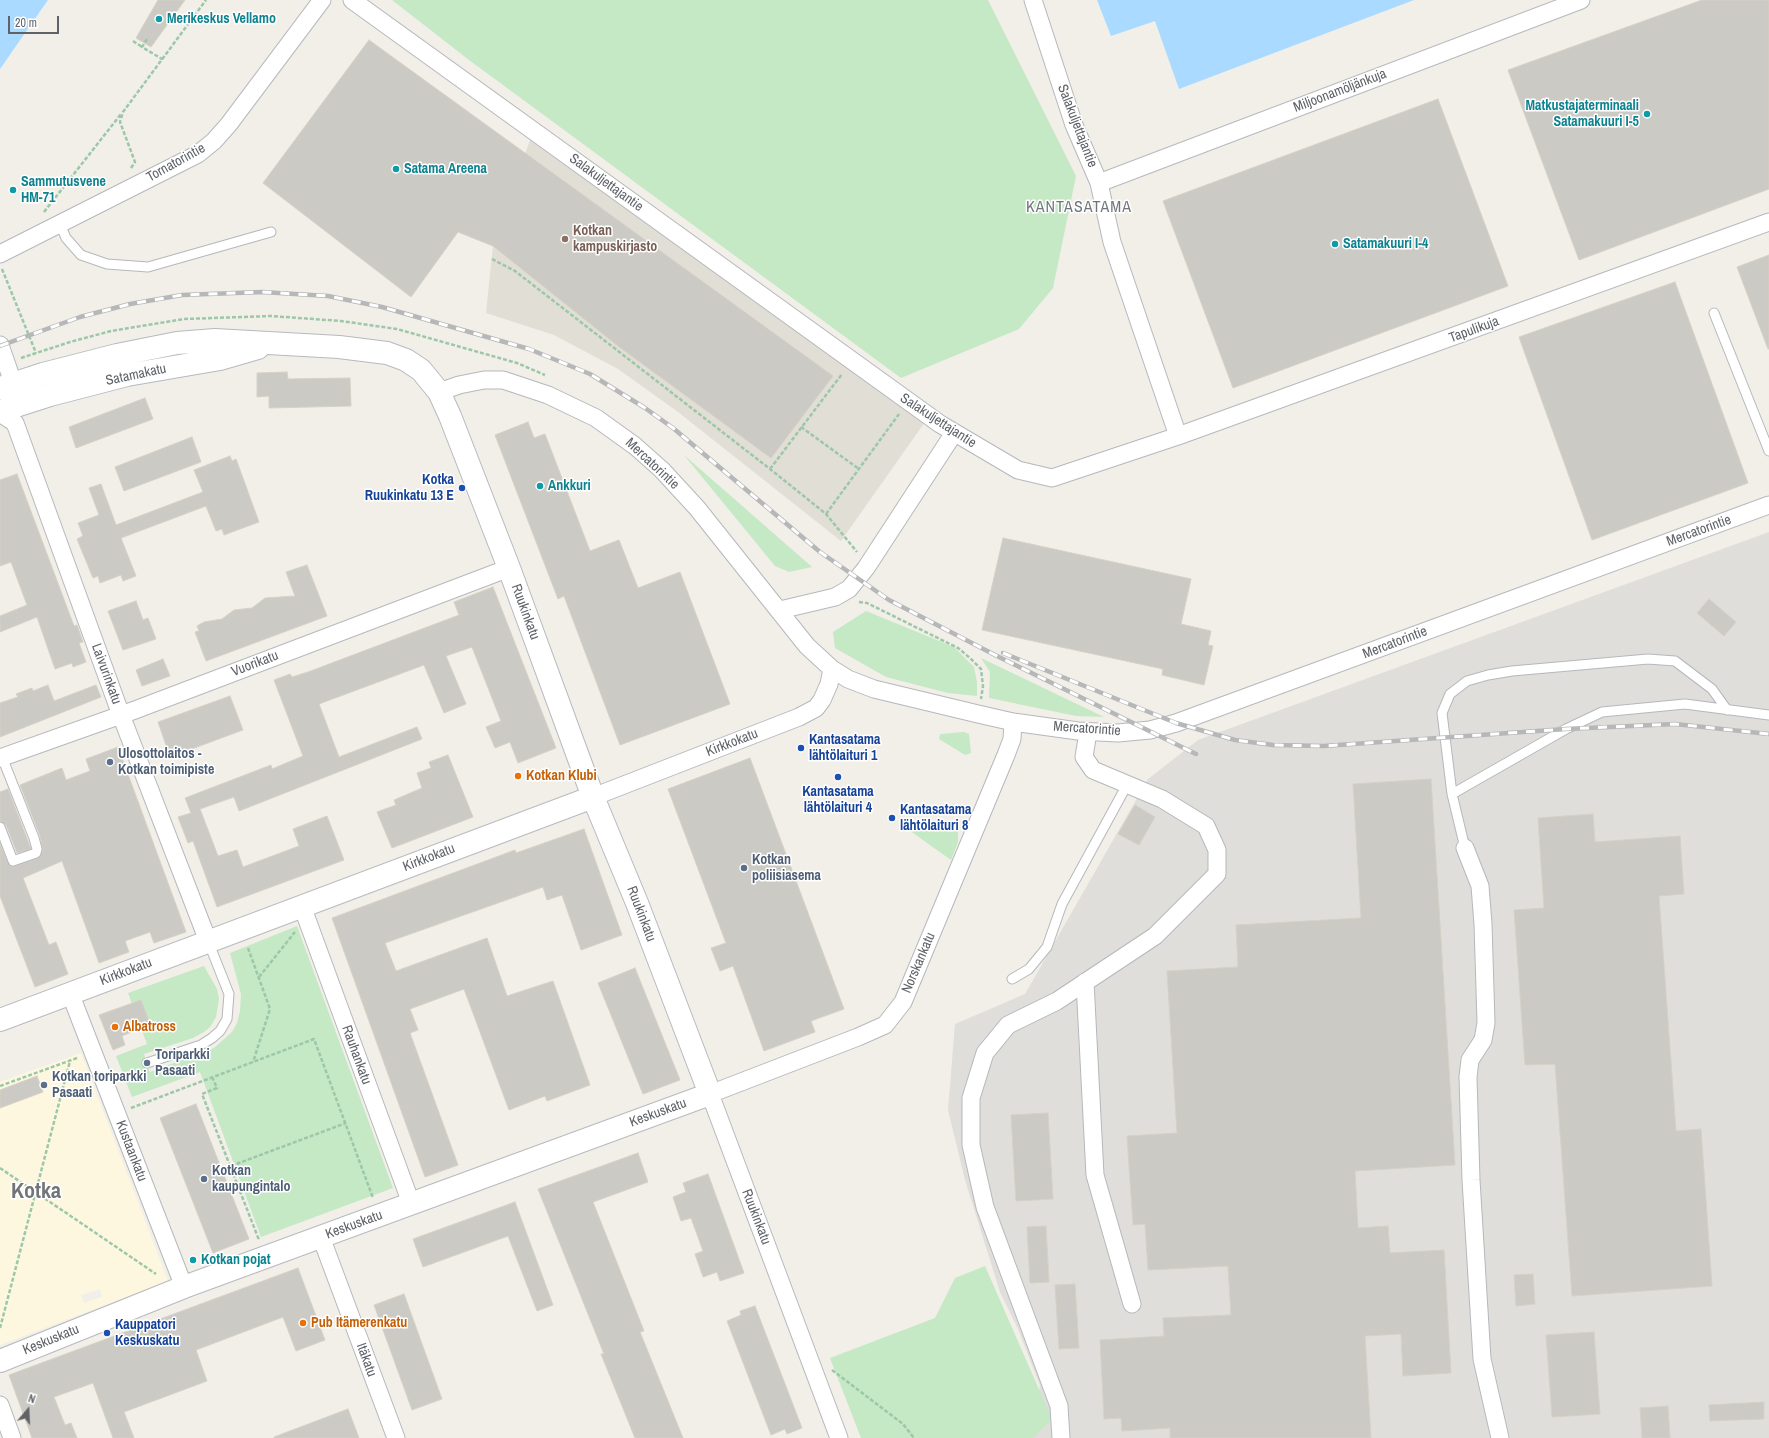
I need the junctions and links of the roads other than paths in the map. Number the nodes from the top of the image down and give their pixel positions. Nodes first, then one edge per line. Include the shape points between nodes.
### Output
1 (322, 0) edge
2 (352, 0) edge
3 (1033, 0) edge
4 (1581, 0) edge
5 (1099, 183) junction
6 (1769, 222) edge
7 (60, 224) junction
8 (271, 232) dead end
9 (0, 254) edge
10 (1714, 313) dead end
11 (273, 344) junction
12 (0, 345) edge
13 (7, 378) edge
14 (439, 392) junction
15 (9, 413) edge
16 (954, 433) junction
17 (1178, 436) junction
18 (1769, 451) edge
19 (1769, 505) edge
20 (509, 568) junction
21 (780, 610) junction
22 (832, 669) junction
23 (1727, 710) junction
24 (1769, 715) edge
25 (121, 716) junction
26 (1013, 722) junction
27 (1088, 732) junction
28 (1, 758) edge
29 (1128, 783) junction
30 (1452, 794) junction
31 (594, 797) junction
32 (0, 827) edge
33 (1465, 848) joint
34 (304, 912) junction
35 (208, 941) junction
36 (1012, 980) dead end
37 (1086, 982) junction
38 (70, 993) junction
39 (0, 1020) edge
40 (147, 1063) dead end
41 (710, 1094) junction
42 (411, 1204) junction
43 (321, 1237) junction
44 (184, 1287) junction
45 (1132, 1304) dead end
46 (0, 1361) edge
47 (0, 1406) edge
48 (12, 1438) edge
49 (396, 1438) edge
50 (839, 1438) edge
51 (1061, 1438) edge
52 (1500, 1438) edge

1 - 7 street, Tornatorintie via 214,141 198,154
2 - 16 street, Salakuljettajantie
3 - 5 street, Salakuljettajantie via 1074,125
4 - 5 street, Miljoonamöljänkuja
5 - 17 street, Salakuljettajantie via 1112,242
6 - 17 street, Tapulikuja
7 - 8 lane via 66,238 81,255 107,264 148,267
7 - 9 street, Tornatorintie
10 - 18 lane
11 - 13 main road, Satamakatu via 214,340 177,343
11 - 14 main road, Satamakatu via 339,347 387,353 406,360 421,370
11 - 15 main road, Satamakatu via 220,359 127,375
12 - 13 street, Laivurinkatu
13 - 15 street, Laivurinkatu
14 - 20 main road, Ruukinkatu
14 - 21 street, Mercatorintie via 484,380 502,380 548,395 596,418 635,446 662,470 697,508
15 - 25 street, Laivurinkatu
16 - 17 street, Salakuljettajantie via 1018,470 1052,478
16 - 21 street via 866,568 849,589 835,597
19 - 27 street, Mercatorintie via 1196,716 1150,730
20 - 25 street, Vuorikatu
20 - 31 main road, Ruukinkatu
21 - 22 street, Mercatorintie via 807,646
22 - 26 street, Mercatorintie via 848,679 874,689
22 - 31 street, Kirkkokatu via 830,684 822,700 816,708 800,717
23 - 24 lane
23 - 30 lane via 1685,704 1602,712 1566,729
23 - 30 lane via 1712,688 1675,660 1648,659 1488,674 1467,681 1450,694 1442,713
25 - 28 street, Vuorikatu
25 - 35 street, Laivurinkatu
26 - 27 street, Mercatorintie
26 - 41 street, Norskankatu via 1012,739 1006,755 903,1002 885,1025
27 - 29 street via 1084,757 1093,770
28 - 32 lane via 34,838 36,853 13,861
29 - 36 lane via 1062,904 1047,947 1029,969
29 - 37 street via 1162,799 1206,826 1217,850 1216,874 1155,936
30 - 33 lane
31 - 34 main road, Kirkkokatu
31 - 41 main road, Ruukinkatu
33 - 52 street via 1480,886 1483,924 1486,1023 1483,1040 1470,1060 1468,1077 1482,1359
34 - 35 main road, Kirkkokatu
34 - 42 street, Rauhankatu
35 - 38 main road, Kirkkokatu
35 - 40 lane via 229,994 227,1019 212,1038
37 - 45 street via 1096,1175
37 - 51 street via 1057,1001 1008,1025 985,1054 971,1098 971,1145 985,1207 1059,1406
38 - 39 main road, Kirkkokatu
38 - 44 street, Kustaankatu
41 - 42 main road, Keskuskatu
41 - 50 street, Ruukinkatu
42 - 43 main road, Keskuskatu
43 - 44 main road, Keskuskatu
43 - 49 street, Itäkatu
44 - 46 main road, Keskuskatu
47 - 48 street

